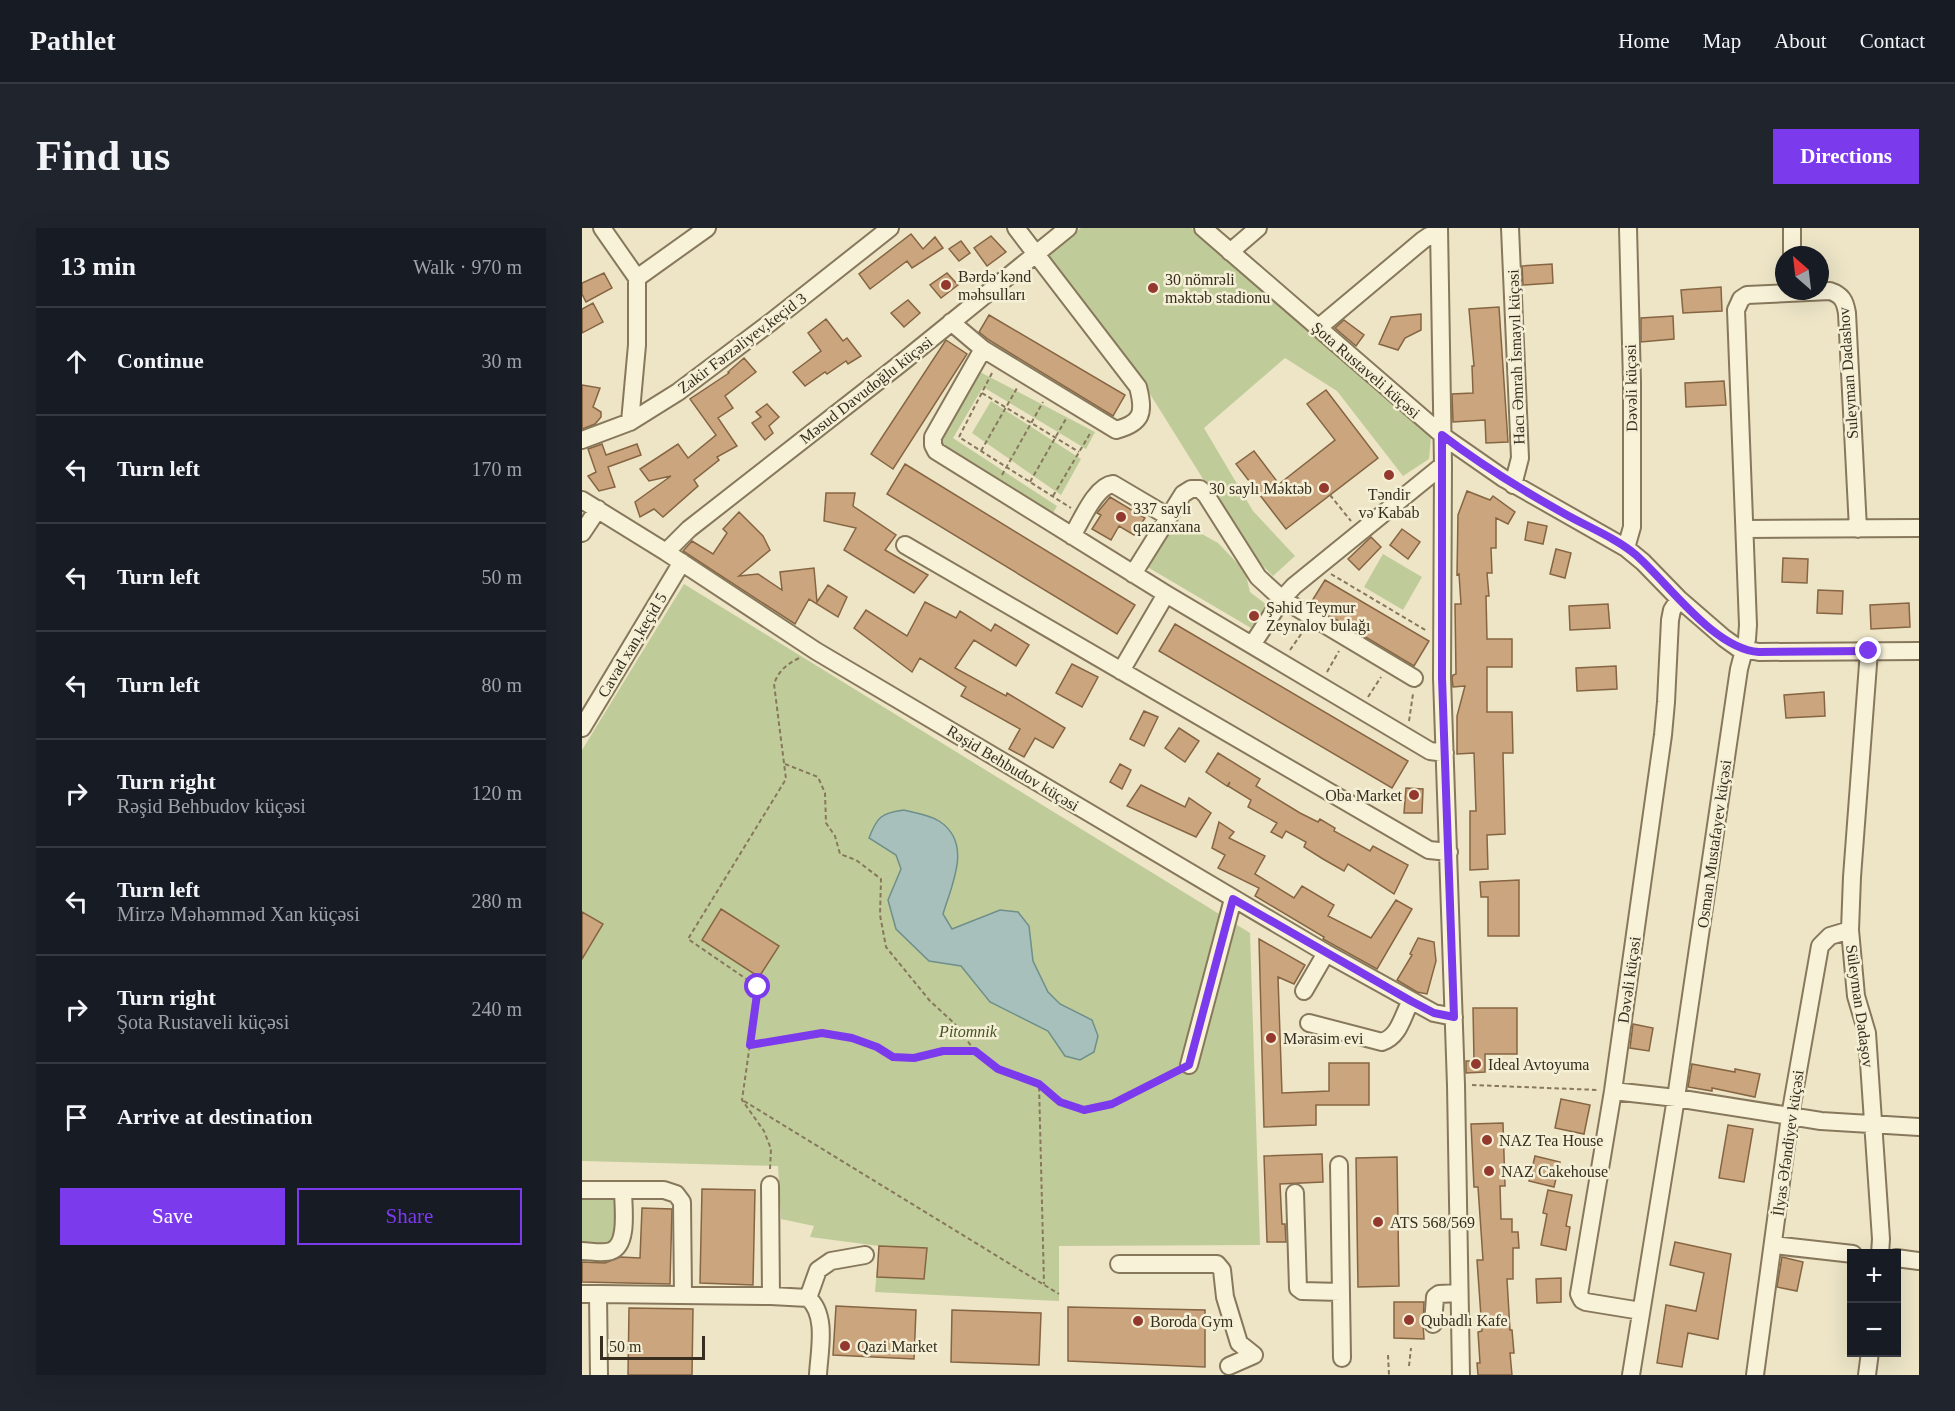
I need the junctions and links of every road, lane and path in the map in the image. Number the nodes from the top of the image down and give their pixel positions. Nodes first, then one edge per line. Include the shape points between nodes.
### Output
1 (602, 228) edge
2 (707, 228) edge
3 (890, 228) edge
4 (1016, 228) edge
5 (1068, 228) edge
6 (1203, 228) edge
7 (1258, 228) edge
8 (1510, 228) edge
9 (1628, 228) edge
10 (1792, 228) edge
11 (1439, 231) edge
12 (1792, 246) edge
13 (1230, 252) junction
14 (1037, 254) junction
15 (637, 278) junction
16 (1829, 291) edge
17 (1775, 293) edge
18 (1736, 310) joint
19 (951, 322) junction
20 (1318, 328) junction
21 (983, 350) junction
22 (999, 360) junction
23 (1025, 376) junction
24 (1050, 390) junction
25 (982, 393) junction
26 (1074, 405) junction
27 (1006, 408) junction
28 (1098, 419) junction
29 (630, 422) junction
30 (1032, 423) junction
31 (1442, 435) junction
32 (1056, 437) junction
33 (582, 440) edge
34 (981, 451) junction
35 (1079, 452) junction
36 (1443, 465) junction
37 (1006, 467) junction
38 (1030, 482) junction
39 (1513, 485) junction
40 (994, 488) junction
41 (1330, 495) dead end
42 (1053, 496) junction
43 (582, 500) edge
44 (598, 509) junction
45 (1084, 516) junction
46 (1169, 517) junction
47 (1919, 528) edge
48 (1745, 529) junction
49 (1858, 529) junction
50 (1360, 532) junction
51 (582, 533) edge
52 (1072, 536) junction
53 (905, 545) dead end
54 (1626, 548) junction
55 (666, 552) junction
56 (682, 562) junction
57 (1318, 567) junction
58 (1133, 574) junction
59 (1166, 594) junction
60 (1282, 599) junction
61 (1679, 599) junction
62 (1313, 616) junction
63 (1427, 631) dead end
64 (1348, 637) junction
65 (1252, 645) junction
66 (1744, 650) junction
67 (816, 651) junction
68 (1869, 651) junction
69 (1919, 651) edge
70 (1281, 662) junction
71 (1390, 662) junction
72 (1120, 671) junction
73 (1414, 678) joint
74 (1319, 685) junction
75 (1361, 710) junction
76 (582, 728) edge
77 (1403, 734) junction
78 (1445, 753) junction
79 (785, 764) junction
80 (1449, 852) junction
81 (1233, 899) junction
82 (1850, 930) junction
83 (1326, 953) junction
84 (1304, 991) dead end
85 (1411, 1001) junction
86 (1454, 1017) junction
87 (1309, 1023) dead end
88 (750, 1045) junction
89 (975, 1051) junction
90 (1189, 1065) joint
91 (1039, 1084) junction
92 (1469, 1085) dead end
93 (1614, 1091) junction
94 (1677, 1098) junction
95 (742, 1100) junction
96 (1790, 1116) junction
97 (1872, 1125) junction
98 (1919, 1127) edge
99 (1339, 1165) dead end
100 (770, 1185) joint
101 (582, 1190) edge
102 (623, 1190) junction
103 (1295, 1193) dead end
104 (1773, 1245) junction
105 (1880, 1249) edge
106 (582, 1251) edge
107 (1847, 1253) edge
108 (865, 1255) dead end
109 (1901, 1259) edge
110 (1919, 1261) edge
111 (1119, 1264) dead end
112 (1044, 1284) junction
113 (1341, 1292) junction
114 (1460, 1293) junction
115 (590, 1294) edge
116 (1059, 1294) dead end
117 (683, 1295) junction
118 (771, 1296) junction
119 (808, 1298) junction
120 (1641, 1311) junction
121 (1433, 1324) dead end
122 (1411, 1348) dead end
123 (1388, 1355) dead end
124 (1869, 1357) edge
125 (1342, 1358) dead end
126 (1229, 1366) dead end
127 (1409, 1366) dead end
128 (599, 1375) edge
129 (818, 1375) edge
130 (1389, 1375) edge
131 (1461, 1375) edge
132 (1631, 1375) edge
133 (1755, 1375) edge
134 (1867, 1375) edge

1 - 15 street
2 - 15 street
3 - 29 street, Zakir Fərzəliyev,keçid 3 via 678,392
4 - 14 street
5 - 14 street, Məsud Davudoğlu küçəsi
6 - 13 street, Şota Rustaveli küçəsi
7 - 13 street
8 - 39 street, Hacı Əmrah İsmayıl küçəsi via 1520,458
9 - 54 street, Dəvəli küçəsi via 1632,527
10 - 12 street
11 - 20 street
11 - 31 street
13 - 20 street, Şota Rustaveli küçəsi
14 - 19 street, Məsud Davudoğlu küçəsi
14 - 28 street via 1138,387 1140,416 1131,426 1116,430
15 - 29 street via 637,345
16 - 49 street, Suleyman Dadashov via 1845,301 1847,313
17 - 18 street, Suleyman Dadashov via 1747,295
18 - 48 street, Osman Mustafayev küçəsi
19 - 21 street
19 - 55 street, Məsud Davudoğlu küçəsi
20 - 31 street, Şota Rustaveli küçəsi
21 - 22 street
21 - 40 street via 933,437 933,445 941,455
22 - 23 street
22 - 25 path
23 - 24 street
23 - 27 path
24 - 26 street
24 - 30 path
25 - 27 path
25 - 34 path via 959,437
26 - 28 street
26 - 32 path
27 - 30 path
27 - 34 path
28 - 35 path
29 - 33 street, Zakir Fərzəliyev,keçid 3
30 - 32 path
30 - 37 path
31 - 36 street
31 - 39 street, Şota Rustaveli küçəsi
32 - 35 path
32 - 38 path
34 - 37 path
35 - 42 path
36 - 50 street
36 - 78 street
37 - 38 path
37 - 40 path
38 - 42 path
39 - 54 street, Şota Rustaveli küçəsi
40 - 52 street
41 - 50 path
42 - 45 path
43 - 44 street, Rəşid Behbudov küçəsi
44 - 51 street
44 - 55 street, Rəşid Behbudov küçəsi
45 - 46 street via 1100,490 1113,484
45 - 52 street
46 - 58 street
46 - 60 street via 1184,494 1200,489 1258,577
47 - 49 street
48 - 49 street
48 - 66 street, Osman Mustafayev küçəsi via 1748,625
50 - 57 street
52 - 58 street
53 - 72 street
54 - 61 street, Şota Rustaveli küçəsi
55 - 56 street, Rəşid Behbudov küçəsi
56 - 67 street, Rəşid Behbudov küçəsi
56 - 76 street, Cavad xan,keçid 5
57 - 60 street
57 - 63 path
58 - 59 street
59 - 65 street
59 - 72 street
60 - 62 street
60 - 65 street
61 - 66 street, Şota Rustaveli küçəsi via 1724,639
61 - 93 street, Dəvəli küçəsi via 1670,620 1663,735
62 - 64 street
62 - 70 path
64 - 71 street
64 - 74 path
65 - 70 street
66 - 68 street, Şota Rustaveli küçəsi
66 - 94 street, Osman Mustafayev küçəsi
67 - 79 path via 788,664 774,684
67 - 81 street, Rəşid Behbudov küçəsi
68 - 69 street, Şota Rustaveli küçəsi
68 - 82 street, Süleyman Dadaşov
70 - 74 street
71 - 73 street
71 - 75 path
72 - 80 street via 1429,850
73 - 77 path via 1409,720
74 - 75 street
75 - 77 street
77 - 78 street via 1430,751
78 - 80 street
79 - 88 path via 786,779 778,795 688,939 758,987
79 - 89 path via 818,777 825,793 826,824 835,836 840,854 856,860 881,879 880,915 886,947
80 - 86 street
81 - 83 street, Rəşid Behbudov küçəsi
81 - 90 street
82 - 96 street, İlyas Əfəndiyev küçəsi via 1830,936 1820,946
82 - 97 street, Süleyman Dadaşov via 1856,996 1867,1033
83 - 84 street
83 - 85 street, Rəşid Behbudov küçəsi
85 - 86 street, Rəşid Behbudov küçəsi via 1434,1013
85 - 87 street via 1396,1034 1382,1042
86 - 114 street
88 - 89 path via 822,1033 852,1038 893,1057
88 - 95 path
89 - 91 path via 998,1069
90 - 91 path via 1112,1104 1084,1110 1060,1102
91 - 112 path
92 - 93 path
93 - 94 street
93 - 120 street, Dəvəli küçəsi via 1579,1294 1586,1302
94 - 96 street
94 - 120 street, Osman Mustafayev küçəsi
95 - 100 path via 764,1131 771,1149
95 - 112 path
96 - 97 street
96 - 104 street, İlyas Əfəndiyev küçəsi
97 - 98 street
97 - 105 street, Süleyman Dadaşov
99 - 113 street
100 - 118 street
101 - 102 street
102 - 106 street via 623,1238 619,1246 610,1251
102 - 117 street via 664,1190 676,1194 682,1202
103 - 113 street via 1298,1288
104 - 107 street
104 - 133 street, İlyas Əfəndiyev küçəsi
108 - 119 street via 831,1261 818,1270
109 - 110 street
111 - 126 street via 1217,1264 1222,1270 1225,1298 1239,1343 1254,1355
112 - 116 path
113 - 125 street
114 - 121 street via 1435,1297
114 - 131 street
115 - 117 street
115 - 128 street
117 - 118 street
118 - 119 street
119 - 129 street via 818,1310 820,1320
120 - 132 street, Osman Mustafayev küçəsi
122 - 127 path
123 - 130 path
124 - 134 street

